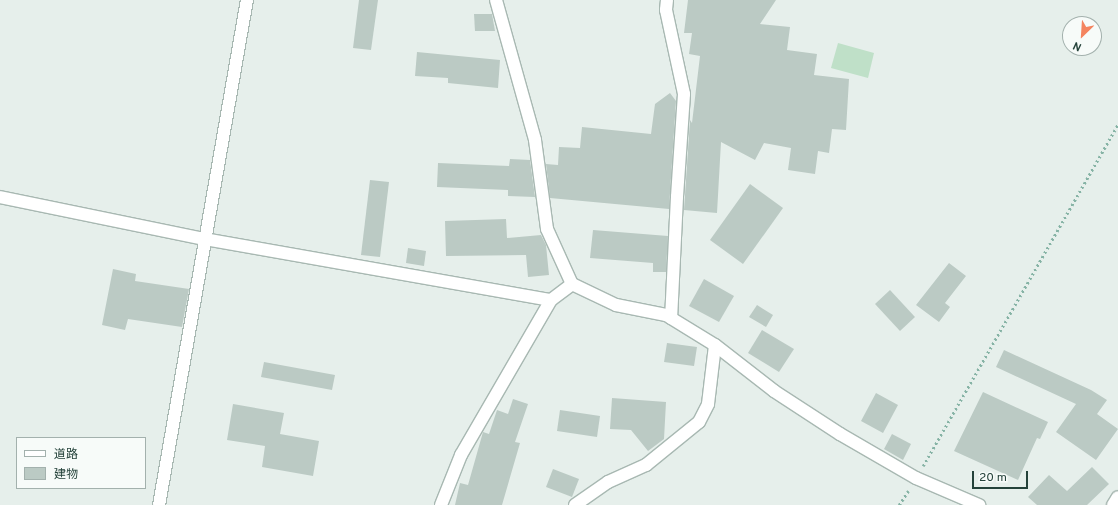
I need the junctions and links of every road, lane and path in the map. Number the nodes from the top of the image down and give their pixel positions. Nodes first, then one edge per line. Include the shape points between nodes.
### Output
1 (247, 0) edge
2 (496, 0) edge
3 (667, 0) edge
4 (1118, 124) edge
5 (0, 197) edge
6 (204, 239) junction
7 (572, 284) junction
8 (551, 300) junction
9 (671, 318) junction
10 (715, 345) junction
11 (916, 478) junction
12 (1118, 497) edge
13 (159, 505) edge
14 (441, 505) edge
15 (575, 505) edge
16 (979, 505) edge
17 (1113, 505) edge

1 - 6 street
2 - 7 street via 535,140 547,229
3 - 9 street via 666,10 684,94
4 - 11 path
5 - 6 street
6 - 8 street
6 - 13 street
7 - 8 street
7 - 9 street via 616,305
8 - 14 street via 461,455
9 - 10 street
10 - 11 street via 774,391 840,434
10 - 15 street via 708,404 699,422 646,464 608,482
11 - 16 street
12 - 17 street

